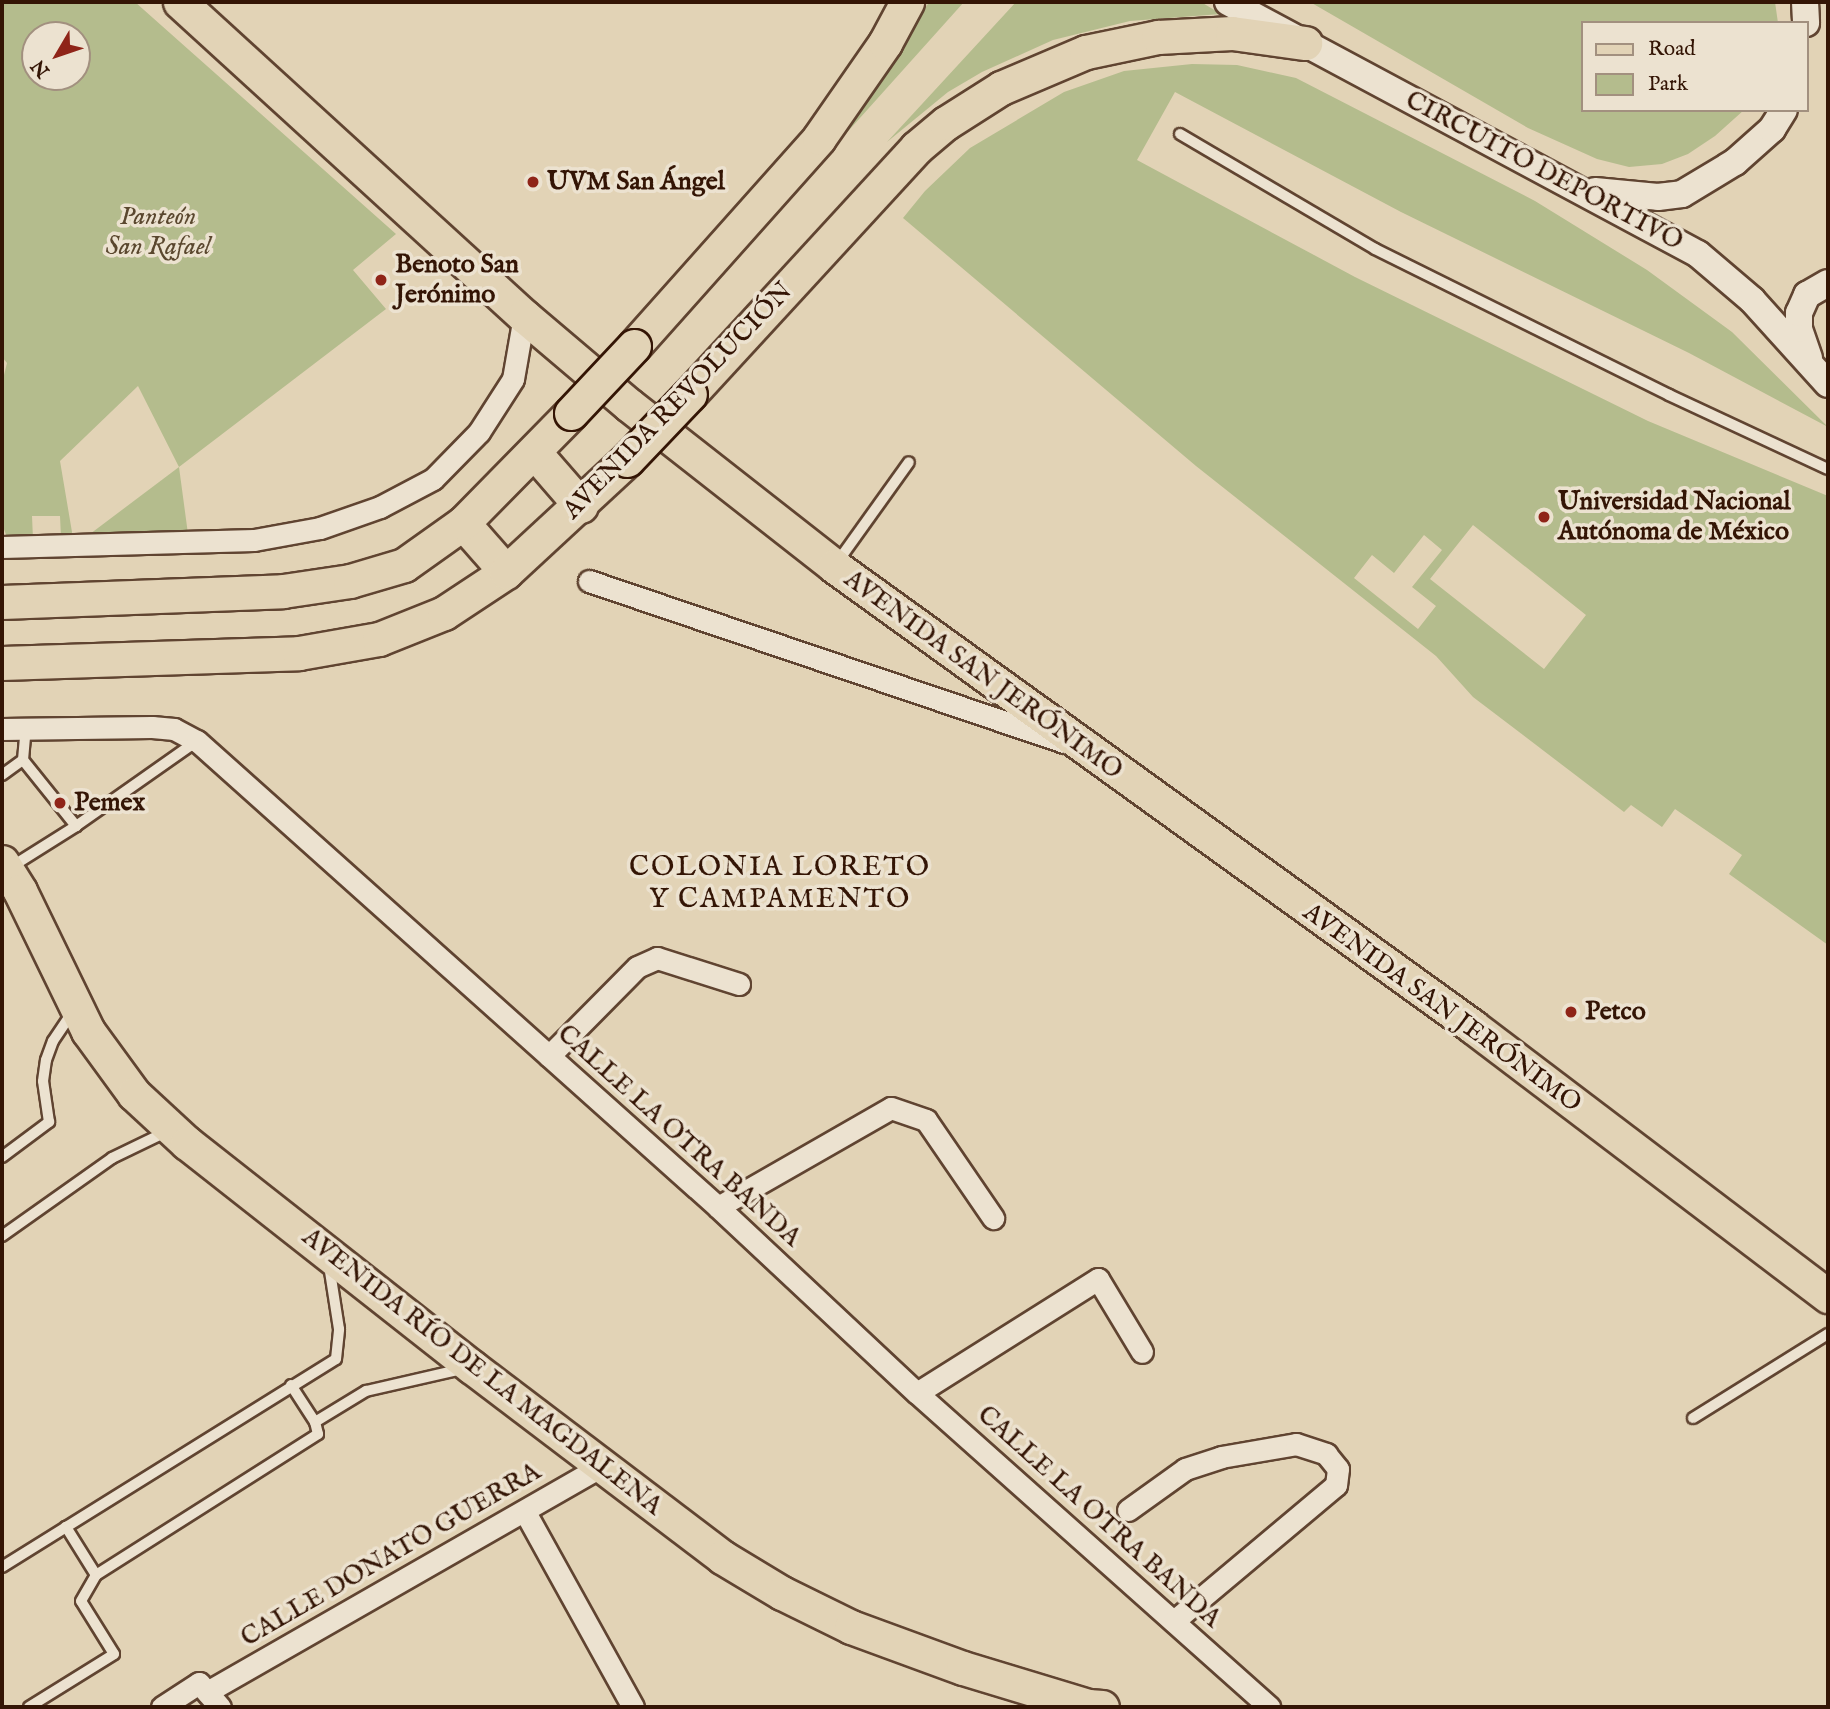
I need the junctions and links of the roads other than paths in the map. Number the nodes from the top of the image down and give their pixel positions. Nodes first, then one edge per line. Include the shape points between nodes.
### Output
1 (180, 2) edge
2 (907, 2) edge
3 (1228, 2) edge
4 (1805, 2) edge
5 (1806, 21) edge
6 (1305, 43) junction
7 (1783, 112) edge
8 (1180, 134) dead end
9 (1583, 190) junction
10 (1828, 282) edge
11 (524, 316) junction
12 (1820, 375) edge
13 (535, 453) junction
14 (909, 462) dead end
15 (1828, 469) edge
16 (582, 506) junction
17 (463, 523) junction
18 (2, 547) edge
19 (834, 566) junction
20 (506, 572) junction
21 (589, 581) dead end
22 (2, 602) edge
23 (2, 663) edge
24 (26, 728) junction
25 (2, 729) edge
26 (197, 741) junction
27 (1084, 749) junction
28 (23, 760) junction
29 (2, 775) edge
30 (76, 826) junction
31 (5, 866) edge
32 (739, 984) dead end
33 (76, 1008) junction
34 (549, 1056) junction
35 (171, 1130) junction
36 (2, 1157) edge
37 (718, 1207) junction
38 (993, 1218) dead end
39 (2, 1236) edge
40 (326, 1252) junction
41 (1828, 1296) edge
42 (1828, 1334) edge
43 (1142, 1352) dead end
44 (472, 1367) junction
45 (291, 1385) junction
46 (917, 1393) junction
47 (1693, 1418) dead end
48 (315, 1422) junction
49 (602, 1466) junction
50 (1128, 1510) dead end
51 (525, 1512) junction
52 (66, 1527) junction
53 (2, 1567) edge
54 (96, 1574) junction
55 (1174, 1621) junction
56 (209, 1694) edge
57 (29, 1707) edge
58 (162, 1707) edge
59 (633, 1707) edge
60 (1093, 1707) edge
61 (1270, 1707) edge

1 - 11 main road, AVENIDA SAN JERÓNIMO
2 - 13 main road, bridge via 885,43 820,138
3 - 6 street, CIRCUITO DEPORTIVO
4 - 5 street
6 - 9 street, CIRCUITO DEPORTIVO
6 - 16 main road, AVENIDA REVOLUCIÓN, bridge via 1232,33 1158,37 1086,52 990,94 946,122 916,148
7 - 9 street via 1772,129 1735,162 1682,194 1658,197
8 - 15 lane via 1375,249
9 - 12 street, CIRCUITO DEPORTIVO via 1698,254 1752,300
10 - 12 street via 1807,295 1799,313 1799,329
11 - 18 street via 513,379 479,432 433,479 380,507 320,528 254,540
11 - 19 main road, AVENIDA SAN JERÓNIMO
13 - 16 main road
13 - 17 main road
14 - 19 lane
16 - 20 main road, AVENIDA REVOLUCIÓN
17 - 20 main road
17 - 22 main road via 404,565 350,581 284,591
19 - 27 main road, AVENIDA SAN JERÓNIMO
20 - 23 main road, AVENIDA REVOLUCIÓN via 444,613 379,639 299,653
21 - 27 street
24 - 25 street, CALLE LA OTRA BANDA
24 - 26 street, CALLE LA OTRA BANDA via 152,727 174,729
24 - 28 lane
26 - 30 lane
26 - 34 street, CALLE LA OTRA BANDA
27 - 41 main road, AVENIDA SAN JERÓNIMO via 1472,1026
28 - 29 lane
28 - 30 lane
30 - 31 lane
31 - 33 main road, AVENIDA RÍO DE LA MAGDALENA
32 - 34 street via 657,958 637,967
33 - 35 main road, AVENIDA RÍO DE LA MAGDALENA via 117,1074
33 - 36 lane via 58,1032 46,1060 43,1081 49,1122
34 - 37 street, CALLE LA OTRA BANDA
35 - 39 lane via 112,1158
35 - 40 main road, AVENIDA RÍO DE LA MAGDALENA
37 - 38 street via 891,1108 926,1120
37 - 46 street, CALLE LA OTRA BANDA
40 - 44 main road, AVENIDA RÍO DE LA MAGDALENA
40 - 45 lane via 339,1329 336,1359
42 - 47 lane
43 - 46 street via 1098,1279
44 - 48 lane via 366,1391
44 - 49 main road, AVENIDA RÍO DE LA MAGDALENA
45 - 48 lane
45 - 52 lane
46 - 55 street, CALLE LA OTRA BANDA
48 - 54 lane via 318,1434 310,1441
49 - 51 street, CALLE DONATO GUERRA
49 - 60 main road, AVENIDA RÍO DE LA MAGDALENA via 722,1557 851,1627 963,1668
50 - 55 street via 1185,1469 1221,1457 1296,1444 1326,1454 1338,1469 1336,1485
51 - 56 street, CALLE DONATO GUERRA
51 - 59 street
52 - 53 lane
52 - 54 lane
54 - 57 lane via 80,1601 114,1654
55 - 61 street, CALLE LA OTRA BANDA
56 - 58 street, CALLE DONATO GUERRA

